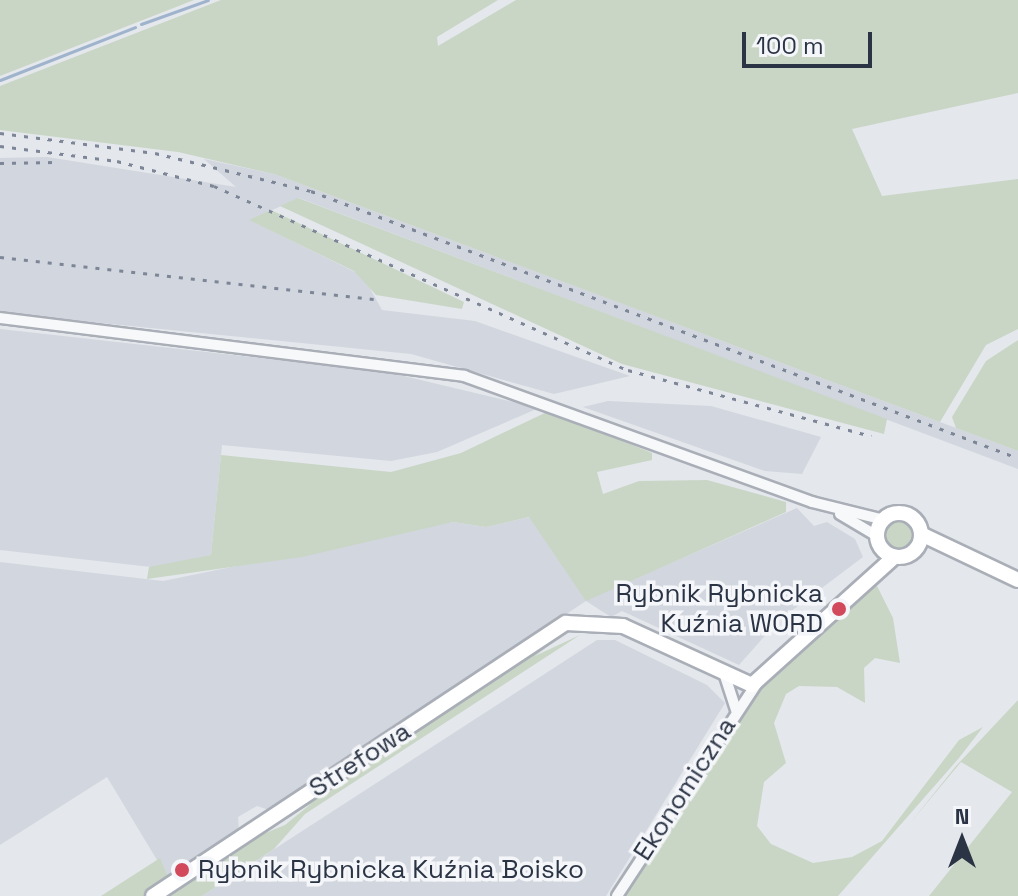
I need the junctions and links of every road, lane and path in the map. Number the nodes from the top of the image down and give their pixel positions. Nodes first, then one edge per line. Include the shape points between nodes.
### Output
1 (0, 318) edge
2 (831, 509) junction
3 (884, 520) junction
4 (921, 534) junction
5 (879, 541) junction
6 (913, 552) junction
7 (894, 557) junction
8 (975, 564) junction
9 (1018, 580) edge
10 (846, 595) junction
11 (566, 623) joint
12 (725, 676) junction
13 (756, 684) junction
14 (736, 710) junction
15 (153, 896) edge
16 (617, 896) edge

1 - 2 street via 457,374
2 - 3 street
2 - 5 street
3 - 4 street via 908,514
3 - 5 street
4 - 6 street
4 - 8 street
5 - 7 street
5 - 10 street, Ekonomiczna
6 - 7 street
6 - 8 street
7 - 10 street, Ekonomiczna
8 - 9 street
10 - 13 street, Ekonomiczna
11 - 12 street, Ekonomiczna via 623,626
11 - 15 street, Strefowa
12 - 13 street, Ekonomiczna
12 - 14 street
13 - 14 street, Ekonomiczna
14 - 16 street, Ekonomiczna

